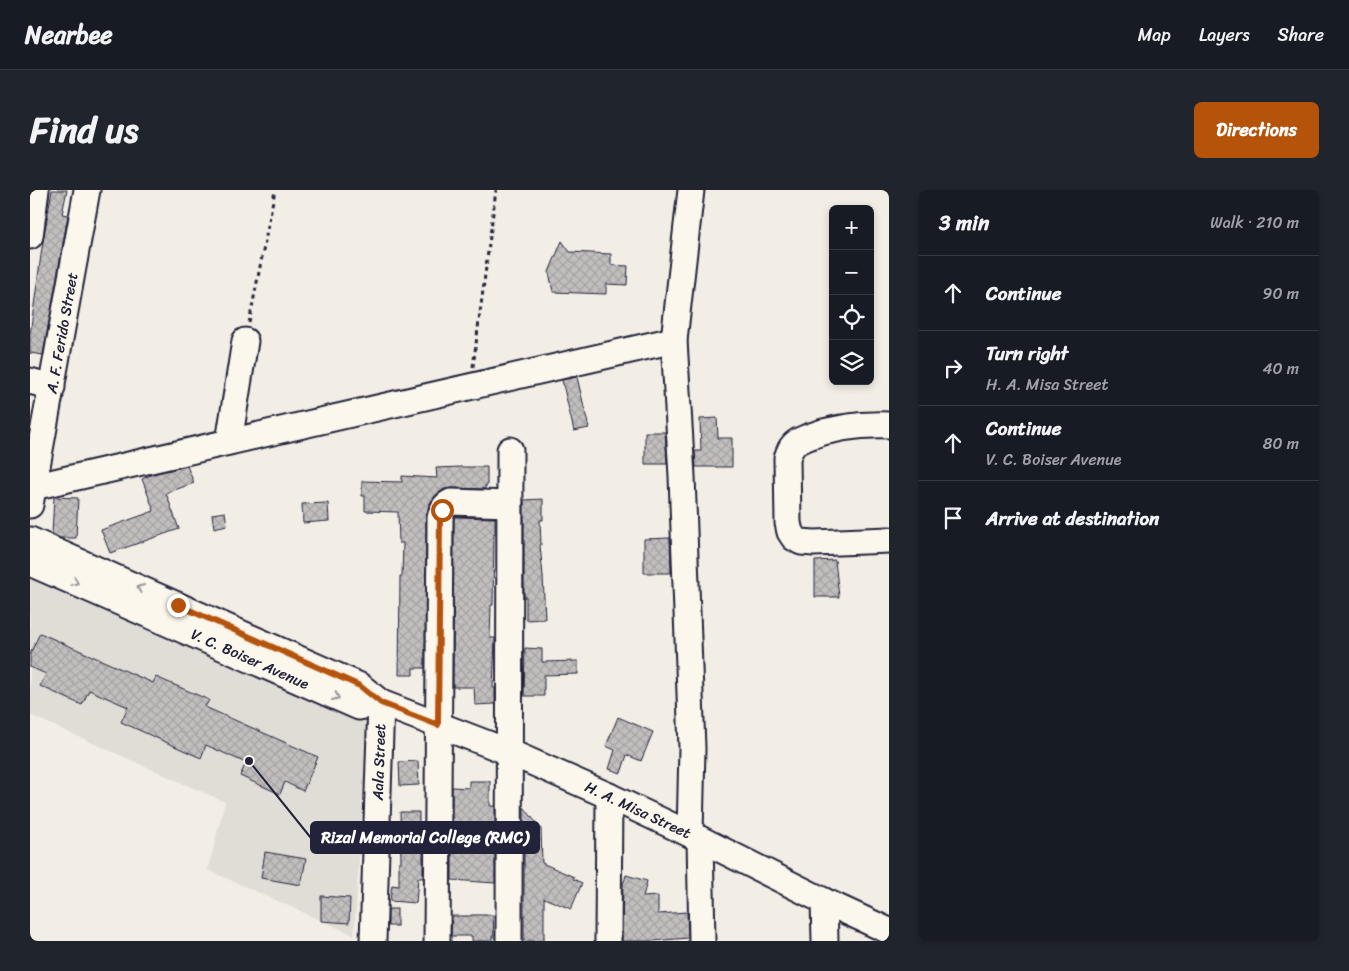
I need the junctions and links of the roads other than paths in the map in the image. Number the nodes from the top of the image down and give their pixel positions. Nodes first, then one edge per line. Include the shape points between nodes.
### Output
1 (36, 190) edge
2 (87, 190) edge
3 (691, 190) edge
4 (30, 236) edge
5 (674, 340) junction
6 (245, 341) road end
7 (41, 384) edge
8 (889, 425) edge
9 (229, 442) junction
10 (510, 450) dead end
11 (32, 496) edge
12 (509, 504) junction
13 (30, 540) edge
14 (889, 540) edge
15 (30, 563) edge
16 (174, 614) junction
17 (367, 699) junction
18 (438, 725) junction
19 (509, 752) junction
20 (609, 796) junction
21 (695, 837) junction
22 (824, 901) junction
23 (889, 931) edge
24 (373, 941) edge
25 (437, 941) edge
26 (508, 941) edge
27 (608, 941) edge
28 (702, 941) edge
29 (825, 941) edge

1 - 4 street
2 - 7 street, A. F. Ferido Street
3 - 5 street
5 - 9 street
5 - 21 street
6 - 9 street
7 - 11 street, A. F. Ferido Street
8 - 14 street via 873,424 816,434 797,441 787,458 788,523 794,538 814,543
9 - 11 street
10 - 12 street
12 - 18 street via 451,502 442,510
12 - 19 street
16 -> 13 street, V. C. Boiser Avenue
15 -> 16 street, V. C. Boiser Avenue
16 - 17 street, V. C. Boiser Avenue
17 - 18 street, H. A. Misa Street
17 - 24 street, Aala Street
18 - 19 street, H. A. Misa Street
18 - 25 street
19 - 20 street, H. A. Misa Street
19 - 26 street
20 - 21 street, H. A. Misa Street
20 - 27 street
21 - 22 street, H. A. Misa Street
21 - 28 street
22 - 23 street, H. A. Misa Street
22 - 29 street

